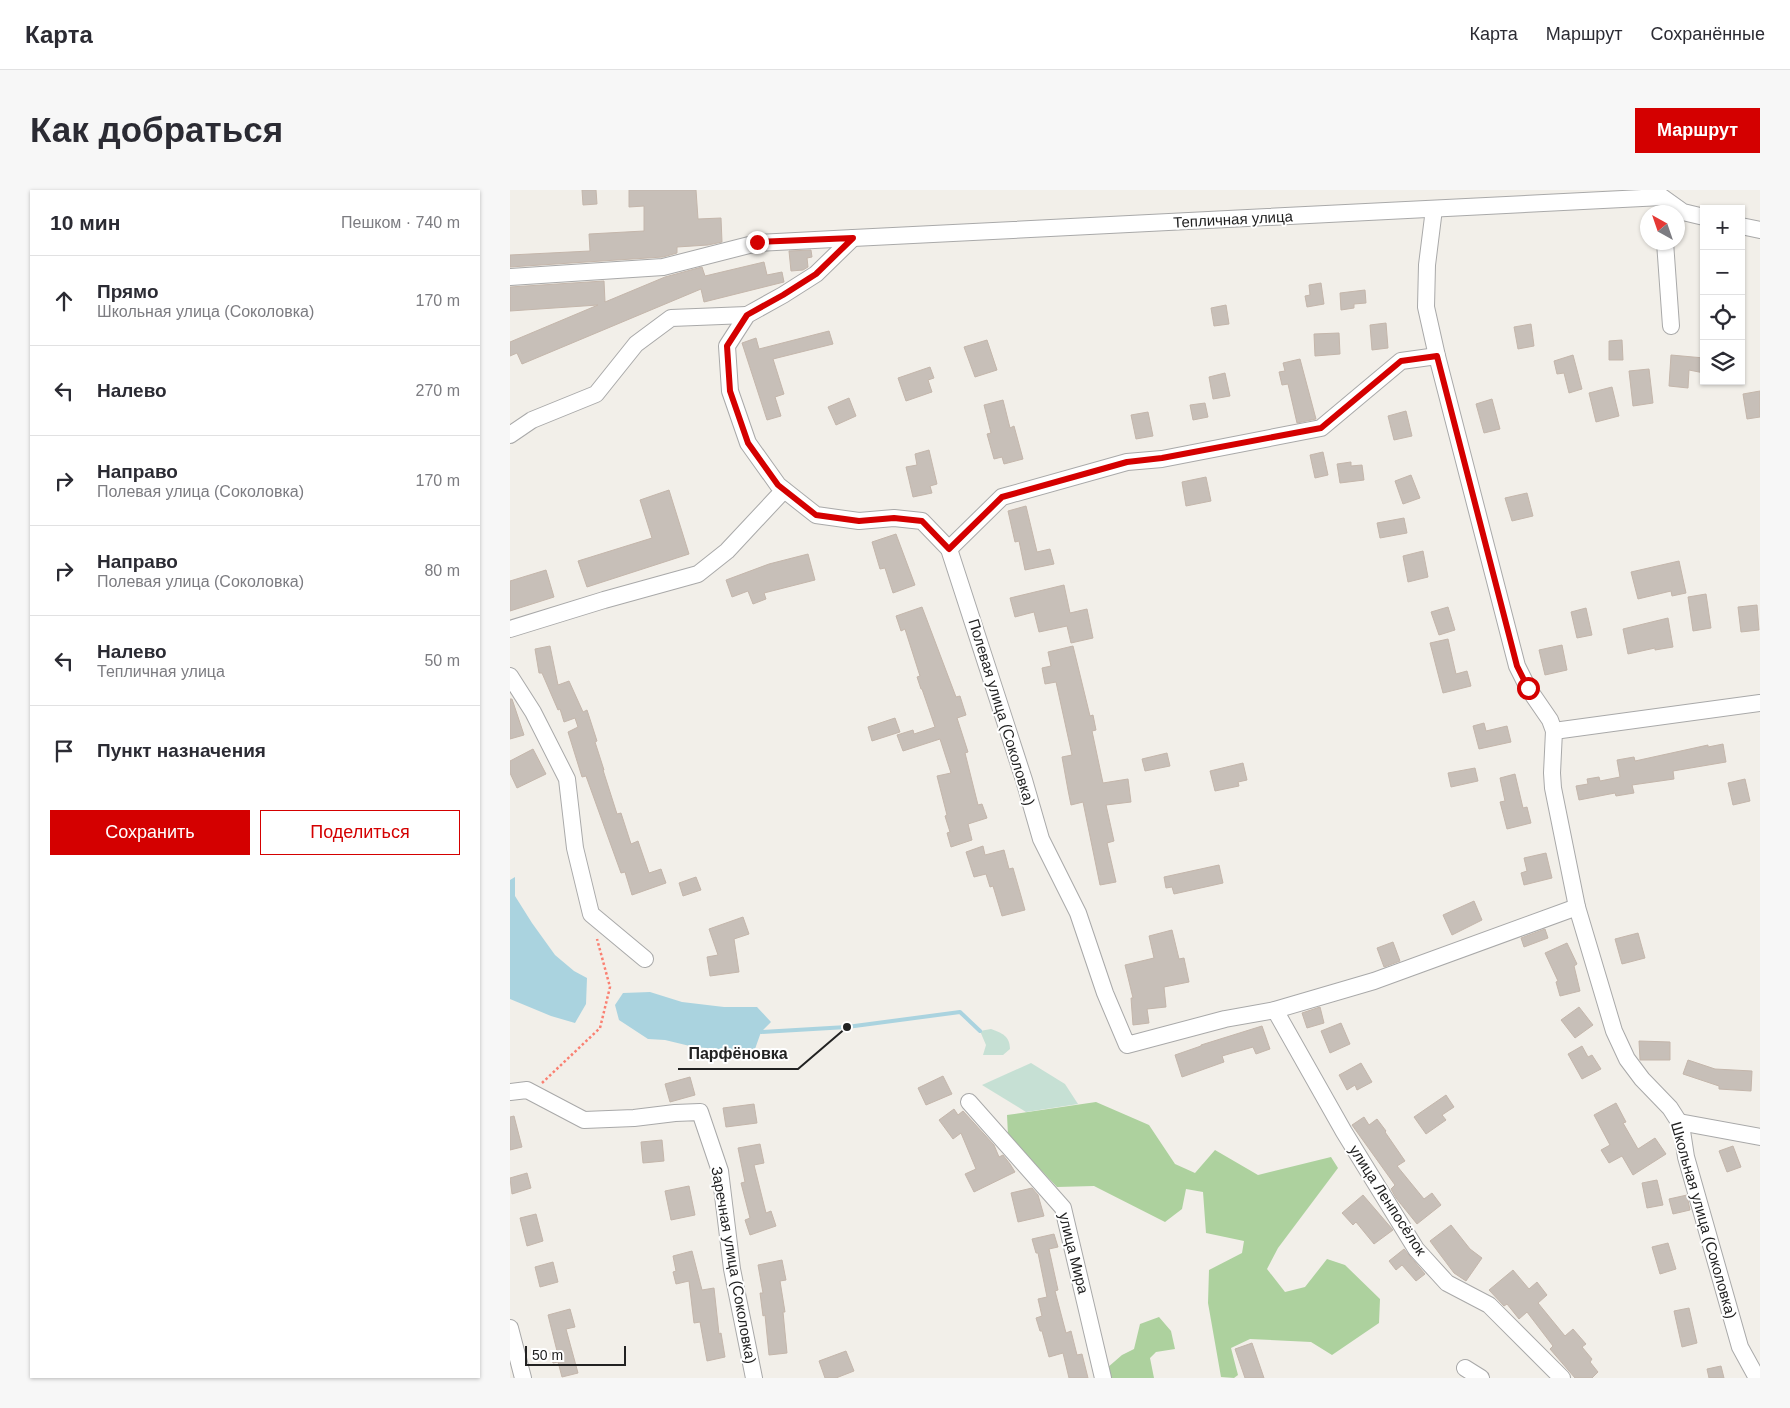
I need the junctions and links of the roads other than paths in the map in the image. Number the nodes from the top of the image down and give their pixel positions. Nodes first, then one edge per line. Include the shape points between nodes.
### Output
1 (1640, 205) edge
2 (1434, 209) junction
3 (1685, 212) edge
4 (1700, 216) edge
5 (1745, 227) edge
6 (1760, 230) edge
7 (853, 238) junction
8 (1666, 250) edge
9 (510, 277) edge
10 (747, 315) junction
11 (1671, 326) dead end
12 (1437, 356) junction
13 (510, 436) edge
14 (784, 490) junction
15 (949, 549) junction
16 (510, 630) edge
17 (510, 676) edge
18 (1760, 703) edge
19 (1554, 731) junction
20 (1577, 907) junction
21 (646, 959) dead end
22 (1275, 1010) junction
23 (510, 1092) edge
24 (970, 1102) dead end
25 (1679, 1122) junction
26 (1760, 1137) edge
27 (510, 1328) edge
28 (1466, 1368) dead end
29 (523, 1378) edge
30 (754, 1378) edge
31 (1103, 1378) edge
32 (1481, 1378) edge
33 (1562, 1378) edge
34 (1757, 1378) edge

1 - 2 street, Тепличная улица
2 - 7 street, Тепличная улица
2 - 12 street via 1426,265 1426,307
3 - 4 street, Тепличная улица
5 - 6 street
7 - 9 street, Тепличная улица via 757,242 664,267
7 - 10 street, Полевая улица (Соколовка) via 816,274
8 - 11 street
10 - 13 street via 671,318 636,344 596,394 532,420
10 - 14 street, Полевая улица (Соколовка) via 727,346 730,391 748,443
12 - 15 street via 1401,361 1321,428 1127,462 1002,497
12 - 19 street via 1517,666
14 - 15 street, Полевая улица (Соколовка) via 816,515 859,521 894,518 922,521
14 - 16 street via 727,552 698,574
15 - 22 street, Полевая улица (Соколовка) via 1041,839 1078,913 1105,994 1127,1045 1225,1019
17 - 21 street via 534,712 567,779 575,848 591,914
18 - 19 street
19 - 20 street, Школьная улица (Соколовка) via 1553,788
20 - 22 street via 1374,981
20 - 25 street, Школьная улица (Соколовка) via 1614,1031 1627,1060
22 - 33 street, улица Ленпосёлок via 1344,1132 1416,1248 1447,1283 1489,1305
23 - 30 street, Заречная улица (Соколовка) via 527,1090 584,1120 700,1112 720,1171 732,1269
24 - 31 street, улица Мира via 1063,1208
25 - 26 street
25 - 34 street, Школьная улица (Соколовка) via 1740,1346
27 - 29 street
28 - 32 street

